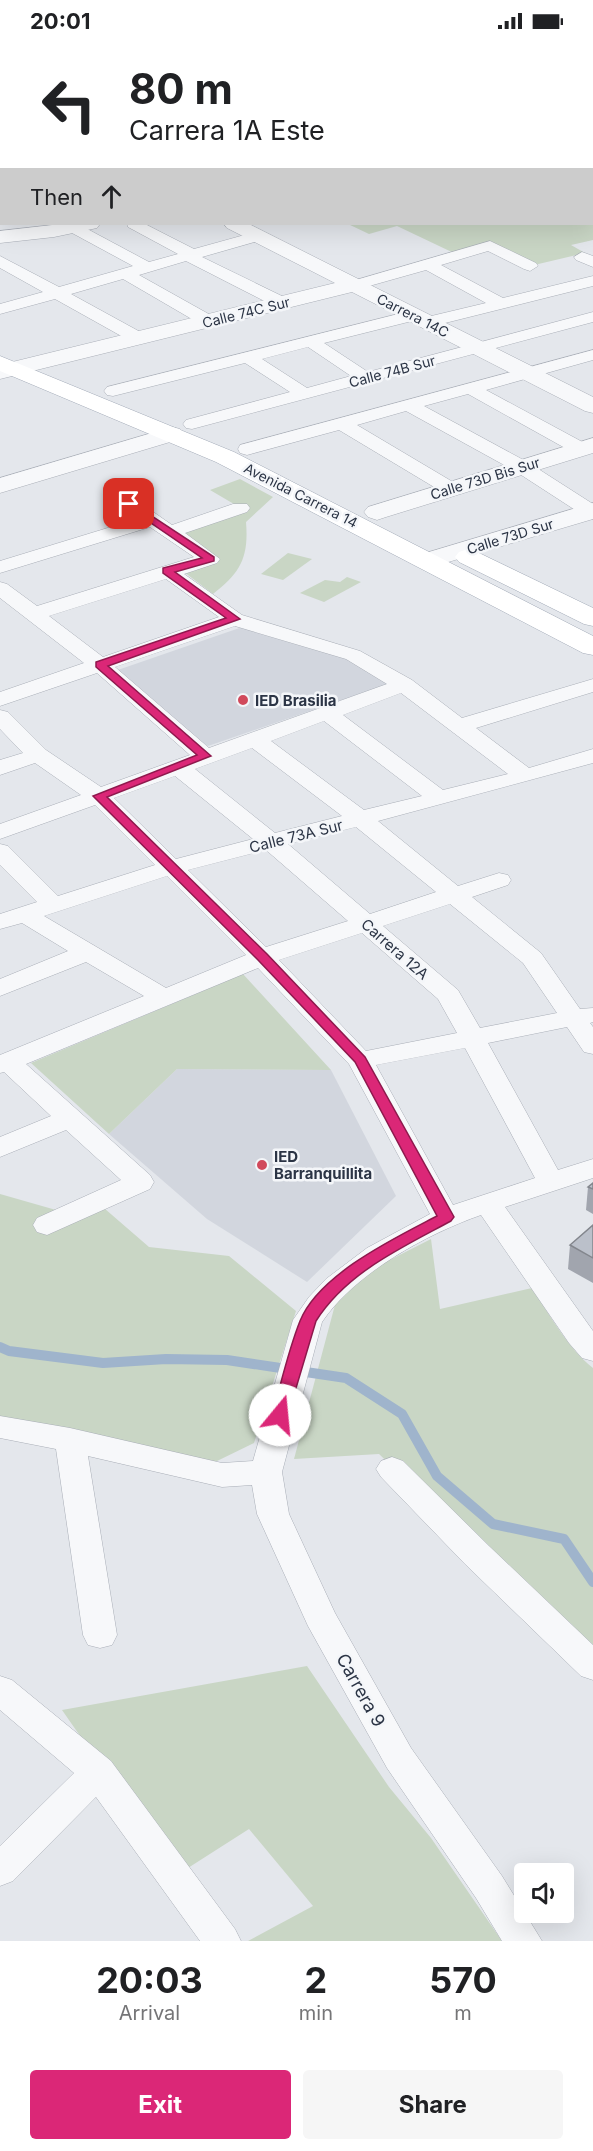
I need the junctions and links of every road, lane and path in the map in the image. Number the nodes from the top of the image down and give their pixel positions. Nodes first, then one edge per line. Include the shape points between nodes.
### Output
1 (77, 225) edge
2 (136, 225) edge
3 (236, 225) edge
4 (259, 236) junction
5 (0, 237) edge
6 (191, 255) junction
7 (0, 261) edge
8 (428, 264) junction
9 (148, 267) junction
10 (125, 274) junction
11 (593, 280) edge
12 (355, 285) junction
13 (560, 289) junction
14 (57, 293) junction
15 (282, 303) junction
16 (501, 304) junction
17 (0, 309) edge
18 (593, 317) edge
19 (421, 319) junction
20 (208, 321) junction
21 (138, 338) junction
22 (310, 341) junction
23 (0, 346) edge
24 (478, 348) junction
25 (593, 355) edge
26 (248, 357) junction
27 (39, 362) junction
28 (5, 368) edge
29 (528, 373) junction
30 (366, 378) junction
31 (470, 388) junction
32 (113, 391) junction
33 (305, 394) junction
34 (589, 400) edge
35 (408, 405) junction
36 (341, 423) junction
37 (182, 429) junction
38 (587, 447) edge
39 (247, 449) junction
40 (522, 467) junction
41 (0, 486) edge
42 (451, 489) junction
43 (129, 504) dead end
44 (240, 508) dead end
45 (376, 512) junction
46 (592, 512) edge
47 (162, 526) junction
48 (457, 552) junction
49 (428, 561) junction
50 (0, 567) edge
51 (167, 571) junction
52 (0, 588) edge
53 (587, 610) edge
54 (34, 614) junction
55 (235, 619) junction
56 (593, 647) edge
57 (100, 665) junction
58 (404, 685) junction
59 (593, 685) edge
60 (0, 699) edge
61 (327, 712) junction
62 (0, 717) edge
63 (459, 726) junction
64 (254, 739) junction
65 (38, 755) junction
66 (205, 756) junction
67 (593, 756) edge
68 (177, 766) junction
69 (0, 768) edge
70 (526, 776) junction
71 (99, 796) junction
72 (439, 798) junction
73 (361, 819) junction
74 (0, 832) edge
75 (271, 842) junction
76 (0, 851) edge
77 (172, 867) junction
78 (499, 880) dead end
79 (453, 896) junction
80 (53, 905) junction
81 (24, 914) junction
82 (0, 922) edge
83 (366, 924) junction
84 (88, 952) junction
85 (262, 957) junction
86 (0, 988) edge
87 (165, 998) junction
88 (584, 1016) edge
89 (472, 1038) junction
90 (593, 1046) edge
91 (360, 1060) junction
92 (4, 1064) edge
93 (69, 1118) junction
94 (0, 1148) edge
95 (593, 1168) edge
96 (551, 1182) junction
97 (488, 1203) junction
98 (446, 1217) junction
99 (46, 1225) dead end
100 (593, 1350) edge
101 (0, 1427) edge
102 (70, 1440) junction
103 (392, 1469) dead end
104 (266, 1472) junction
105 (100, 1635) dead end
106 (593, 1666) edge
107 (0, 1690) edge
108 (98, 1772) junction
109 (0, 1870) edge
110 (222, 1941) edge
111 (523, 1941) edge

1 - 5 street
1 - 9 street
2 - 6 street
3 - 4 street, Carrera 14C
4 - 6 street
4 - 12 street, Carrera 14C
6 - 9 street
6 - 15 street
7 - 14 street
8 - 12 street, Calle 74C Sur
8 - 13 street, Calle 74C Sur via 490,246
8 - 16 street
9 - 10 street
10 - 14 street
10 - 20 street
11 - 13 street
12 - 15 street, Calle 74C Sur
12 - 19 street, Carrera 14C
13 - 16 street
14 - 17 street
14 - 21 street
15 - 20 street, Calle 74C Sur
16 - 19 street
18 - 24 street, Calle 74B Sur
19 - 22 street
19 - 24 street, Carrera 14C
20 - 21 street, Calle 74C Sur
21 - 27 street, Calle 74C Sur
22 - 26 street
22 - 30 street
23 - 27 main road, Avenida Carrera 14
24 - 29 street, Carrera 14C
24 - 30 street, Calle 74B Sur
25 - 29 street
26 - 32 street
26 - 33 street
27 - 28 street, Calle 74C Sur
27 - 32 main road, Avenida Carrera 14
28 - 37 main road, Avenida Carrera 14
29 - 31 street
29 - 34 street, Carrera 14C
30 - 33 street, Calle 74B Sur
31 - 35 street
31 - 38 street
32 - 37 main road, Avenida Carrera 14
33 - 37 street, Calle 74B Sur
35 - 36 street
35 - 40 street
36 - 39 street
36 - 42 street
37 - 39 main road, Avenida Carrera 14
37 - 41 street, Calle 74B Sur
37 - 49 main road, Avenida Carrera 14 via 225,457
38 - 40 street, Calle 73D Bis Sur
39 - 45 main road, Avenida Carrera 14
40 - 42 street, Calle 73D Bis Sur
40 - 46 street
42 - 45 street, Calle 73D Bis Sur
43 - 47 street
44 - 47 street
45 - 48 main road, Avenida Carrera 14
46 - 48 street, Calle 73D Sur
47 - 50 street
47 - 51 street via 210,559
48 - 49 street, Calle 73D Sur
48 - 53 main road, Avenida Carrera 14
49 - 56 main road, Avenida Carrera 14
51 - 54 street
51 - 55 street
52 - 54 street
54 - 57 street
55 - 57 street
55 - 58 street via 353,655
57 - 60 street
57 - 66 street
58 - 61 street
58 - 63 street
59 - 63 street
61 - 64 street
61 - 72 street
62 - 65 street
63 - 70 street
64 - 66 street
64 - 73 street
65 - 69 street
65 - 71 street
66 - 68 street
67 - 70 street, Calle 73A Sur
68 - 71 street
68 - 75 street, Carrera 12A
70 - 72 street, Calle 73A Sur
71 - 74 street
71 - 77 street
72 - 73 street, Calle 73A Sur
73 - 75 street, Calle 73A Sur
73 - 79 street
75 - 77 street, Calle 73A Sur
75 - 83 street, Carrera 12A
76 - 80 street
77 - 80 street, Calle 73A Sur
77 - 85 street
78 - 79 street
79 - 83 street
79 - 88 street via 532,958
80 - 81 street, Calle 73A Sur
81 - 82 street, Calle 73A Sur
81 - 84 street
83 - 85 street
83 - 89 street, Carrera 12A via 449,995
84 - 86 street
84 - 87 street
85 - 87 street
85 - 91 street
87 - 92 street
88 - 89 street
88 - 90 street
89 - 91 street
89 - 96 street, Carrera 12A
91 - 98 street
92 - 93 street
93 - 94 street
93 - 99 street via 140,1182
95 - 96 street, Carrera 9
96 - 97 street, Carrera 9
97 - 98 street, Carrera 9
97 - 100 street
98 - 104 street, Carrera 9 via 399,1241 356,1270 319,1304 308,1320
101 - 102 street
102 - 104 street via 222,1475
102 - 105 street
103 - 106 street
104 - 111 street, Carrera 9 via 273,1514 320,1617 399,1758
107 - 108 street
108 - 109 street
108 - 110 street

